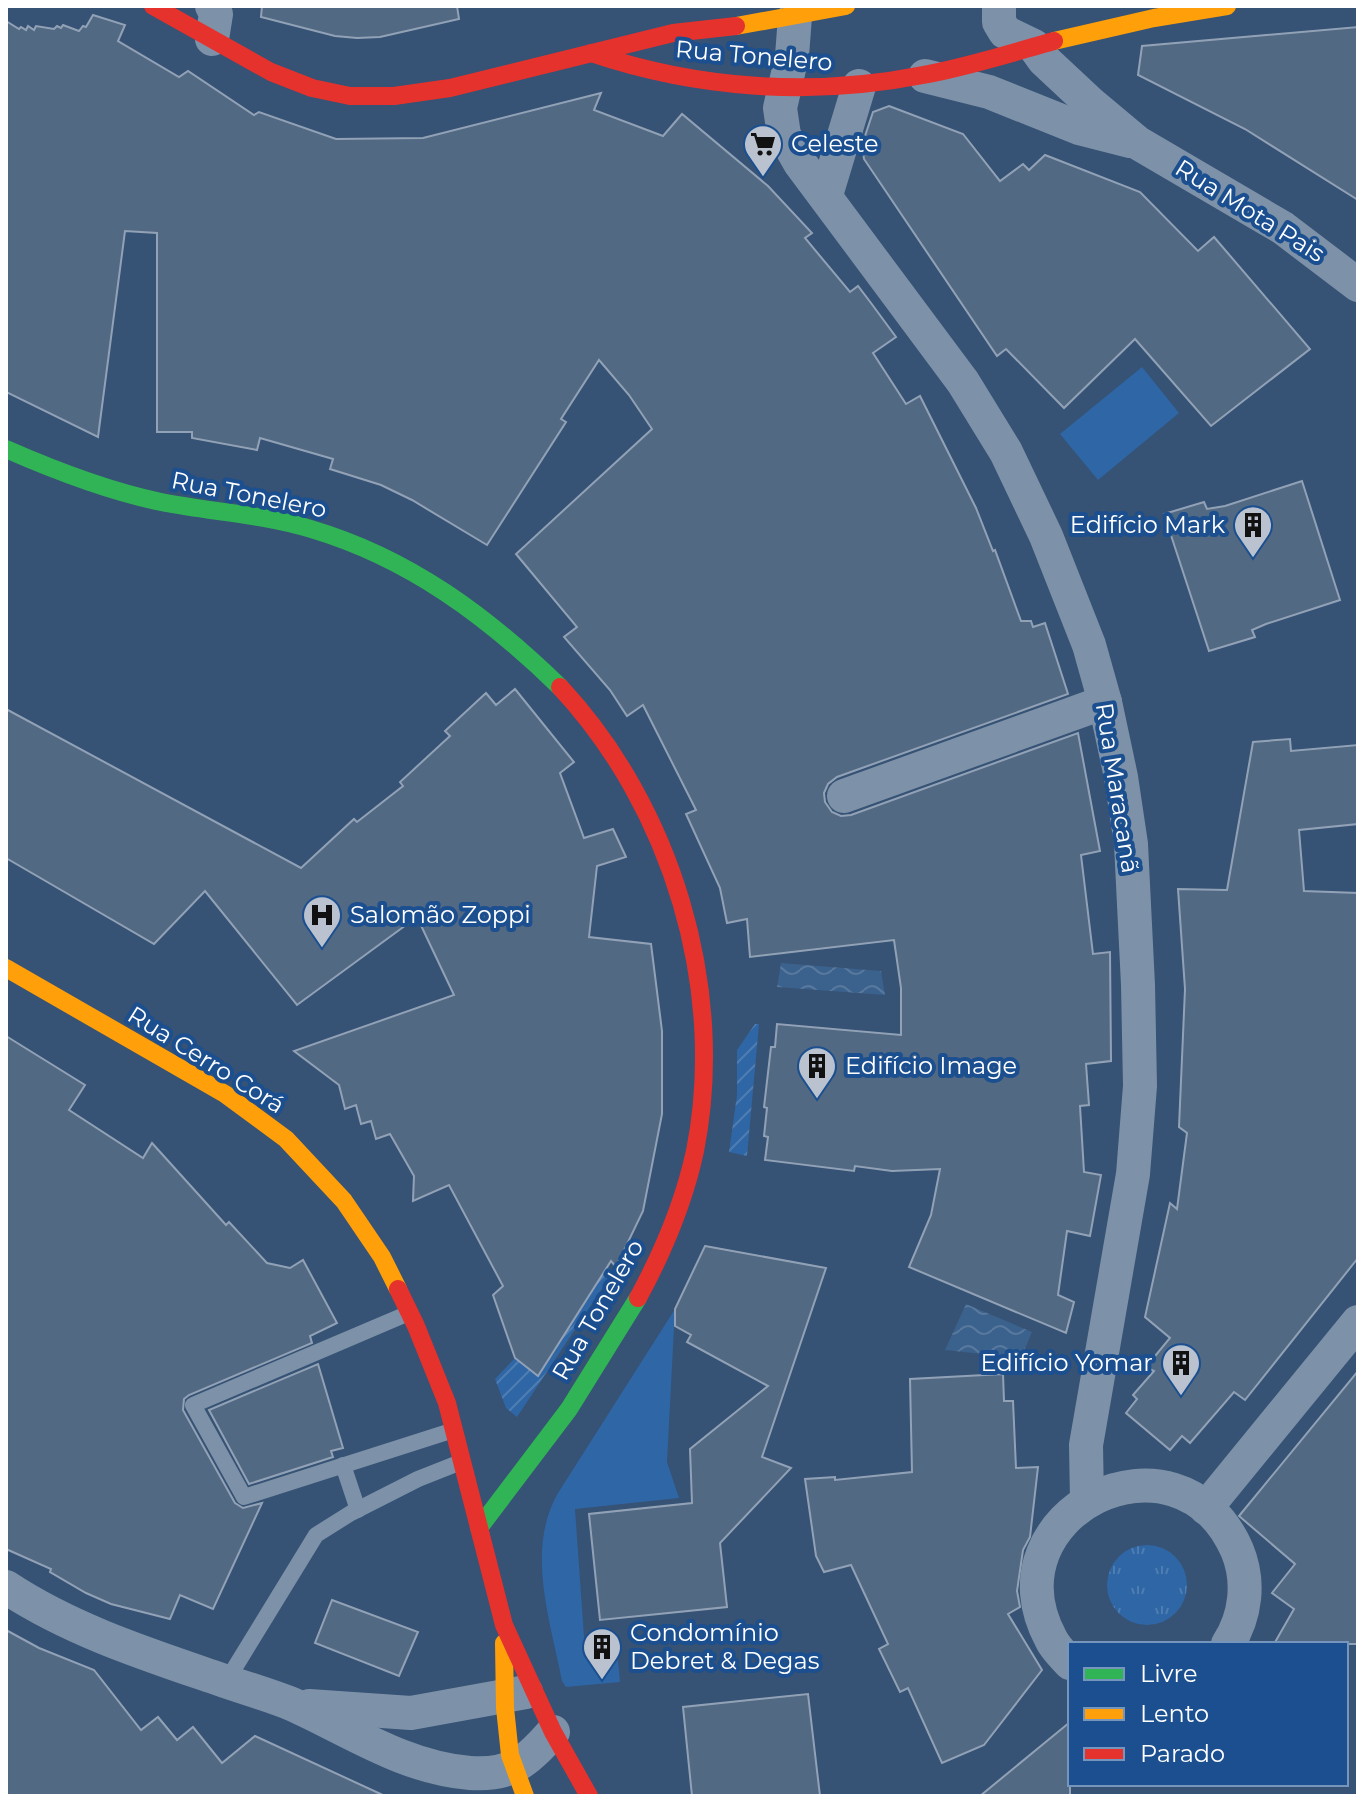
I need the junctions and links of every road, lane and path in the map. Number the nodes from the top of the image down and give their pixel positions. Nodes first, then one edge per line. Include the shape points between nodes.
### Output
1 (153, 6) edge
2 (846, 6) edge
3 (999, 6) edge
4 (1150, 6) edge
5 (1227, 6) edge
6 (1194, 10) junction
7 (795, 16) junction
8 (212, 23) edge
9 (1034, 46) junction
10 (591, 53) junction
11 (923, 75) junction
12 (721, 82) junction
13 (785, 86) junction
14 (859, 86) junction
15 (780, 122) junction
16 (1138, 143) junction
17 (826, 195) junction
18 (1358, 285) edge
19 (6, 449) edge
20 (1105, 702) junction
21 (844, 796) dead end
22 (6, 968) edge
23 (410, 1312) junction
24 (1358, 1322) edge
25 (454, 1430) junction
26 (462, 1462) junction
27 (343, 1465) junction
28 (1087, 1500) junction
29 (1206, 1508) junction
30 (358, 1510) junction
31 (479, 1528) junction
32 (6, 1587) edge
33 (504, 1625) junction
34 (1229, 1642) edge
35 (1068, 1661) edge
36 (226, 1682) junction
37 (519, 1694) junction
38 (293, 1705) junction
39 (553, 1732) junction
40 (520, 1782) edge
41 (582, 1793) edge

1 - 8 street, Rua Tonelero
2 - 7 street, Rua Tonelero
3 - 9 street, Rua Mota Pais via 1005,32
4 - 6 street, Rua Tonelero
5 - 6 street, Rua Tonelero
6 - 9 street, Rua Tonelero
7 - 10 street, Rua Tonelero via 673,33
7 - 13 street
8 - 10 street, Rua Tonelero via 271,72 350,96 450,88
9 - 11 street, Rua Tonelero
9 - 16 street, Rua Mota Pais
10 - 12 street, Rua Tonelero via 646,70
11 - 14 street, Rua Tonelero
11 - 16 street, Rua Mota Pais
12 - 13 street, Rua Tonelero
12 - 15 street
13 - 14 street, Rua Tonelero
13 - 15 street
14 - 17 street
15 - 17 street, Rua Maracanã via 800,163
16 - 18 street, Rua Mota Pais via 1283,228
17 - 20 street, Rua Maracanã via 963,382 1006,452 1046,536 1089,645
19 - 31 street, Rua Tonelero via 135,496 303,526 353,542 427,578 542,666 595,727 635,790 669,859 695,962 703,1048 702,1097 685,1189 639,1296 555,1428
20 - 21 street
20 - 28 street, Rua Maracanã via 1131,844 1140,1086 1133,1174 1086,1445
22 - 23 street, Rua Cerro Corá via 225,1094 286,1139 344,1201 382,1257
23 - 25 street, Rua Cerro Corá
23 - 27 lane via 193,1405 244,1497
24 - 29 street
25 - 26 street, Rua Cerro Corá
25 - 27 lane
26 - 30 lane
26 - 31 street, Rua Cerro Corá
27 - 30 lane
28 - 29 street via 1115,1488 1148,1485 1179,1492
28 - 35 street via 1062,1521 1045,1548 1038,1579 1043,1621
29 - 34 street via 1229,1532 1242,1563 1245,1595
30 - 36 lane via 316,1535
31 - 33 street, Rua Cerro Corá
32 - 36 street via 106,1637
33 - 37 street, Rua Cerro Corá
33 - 37 street, Rua Cerro Corá
36 - 38 street
37 - 38 street via 411,1713
37 - 39 street, Rua Cerro Corá
37 - 40 street, Rua Cerro Corá via 510,1755
38 - 40 street via 413,1760 471,1773 503,1772
39 - 40 street via 533,1754
39 - 41 street, Rua Cerro Corá

